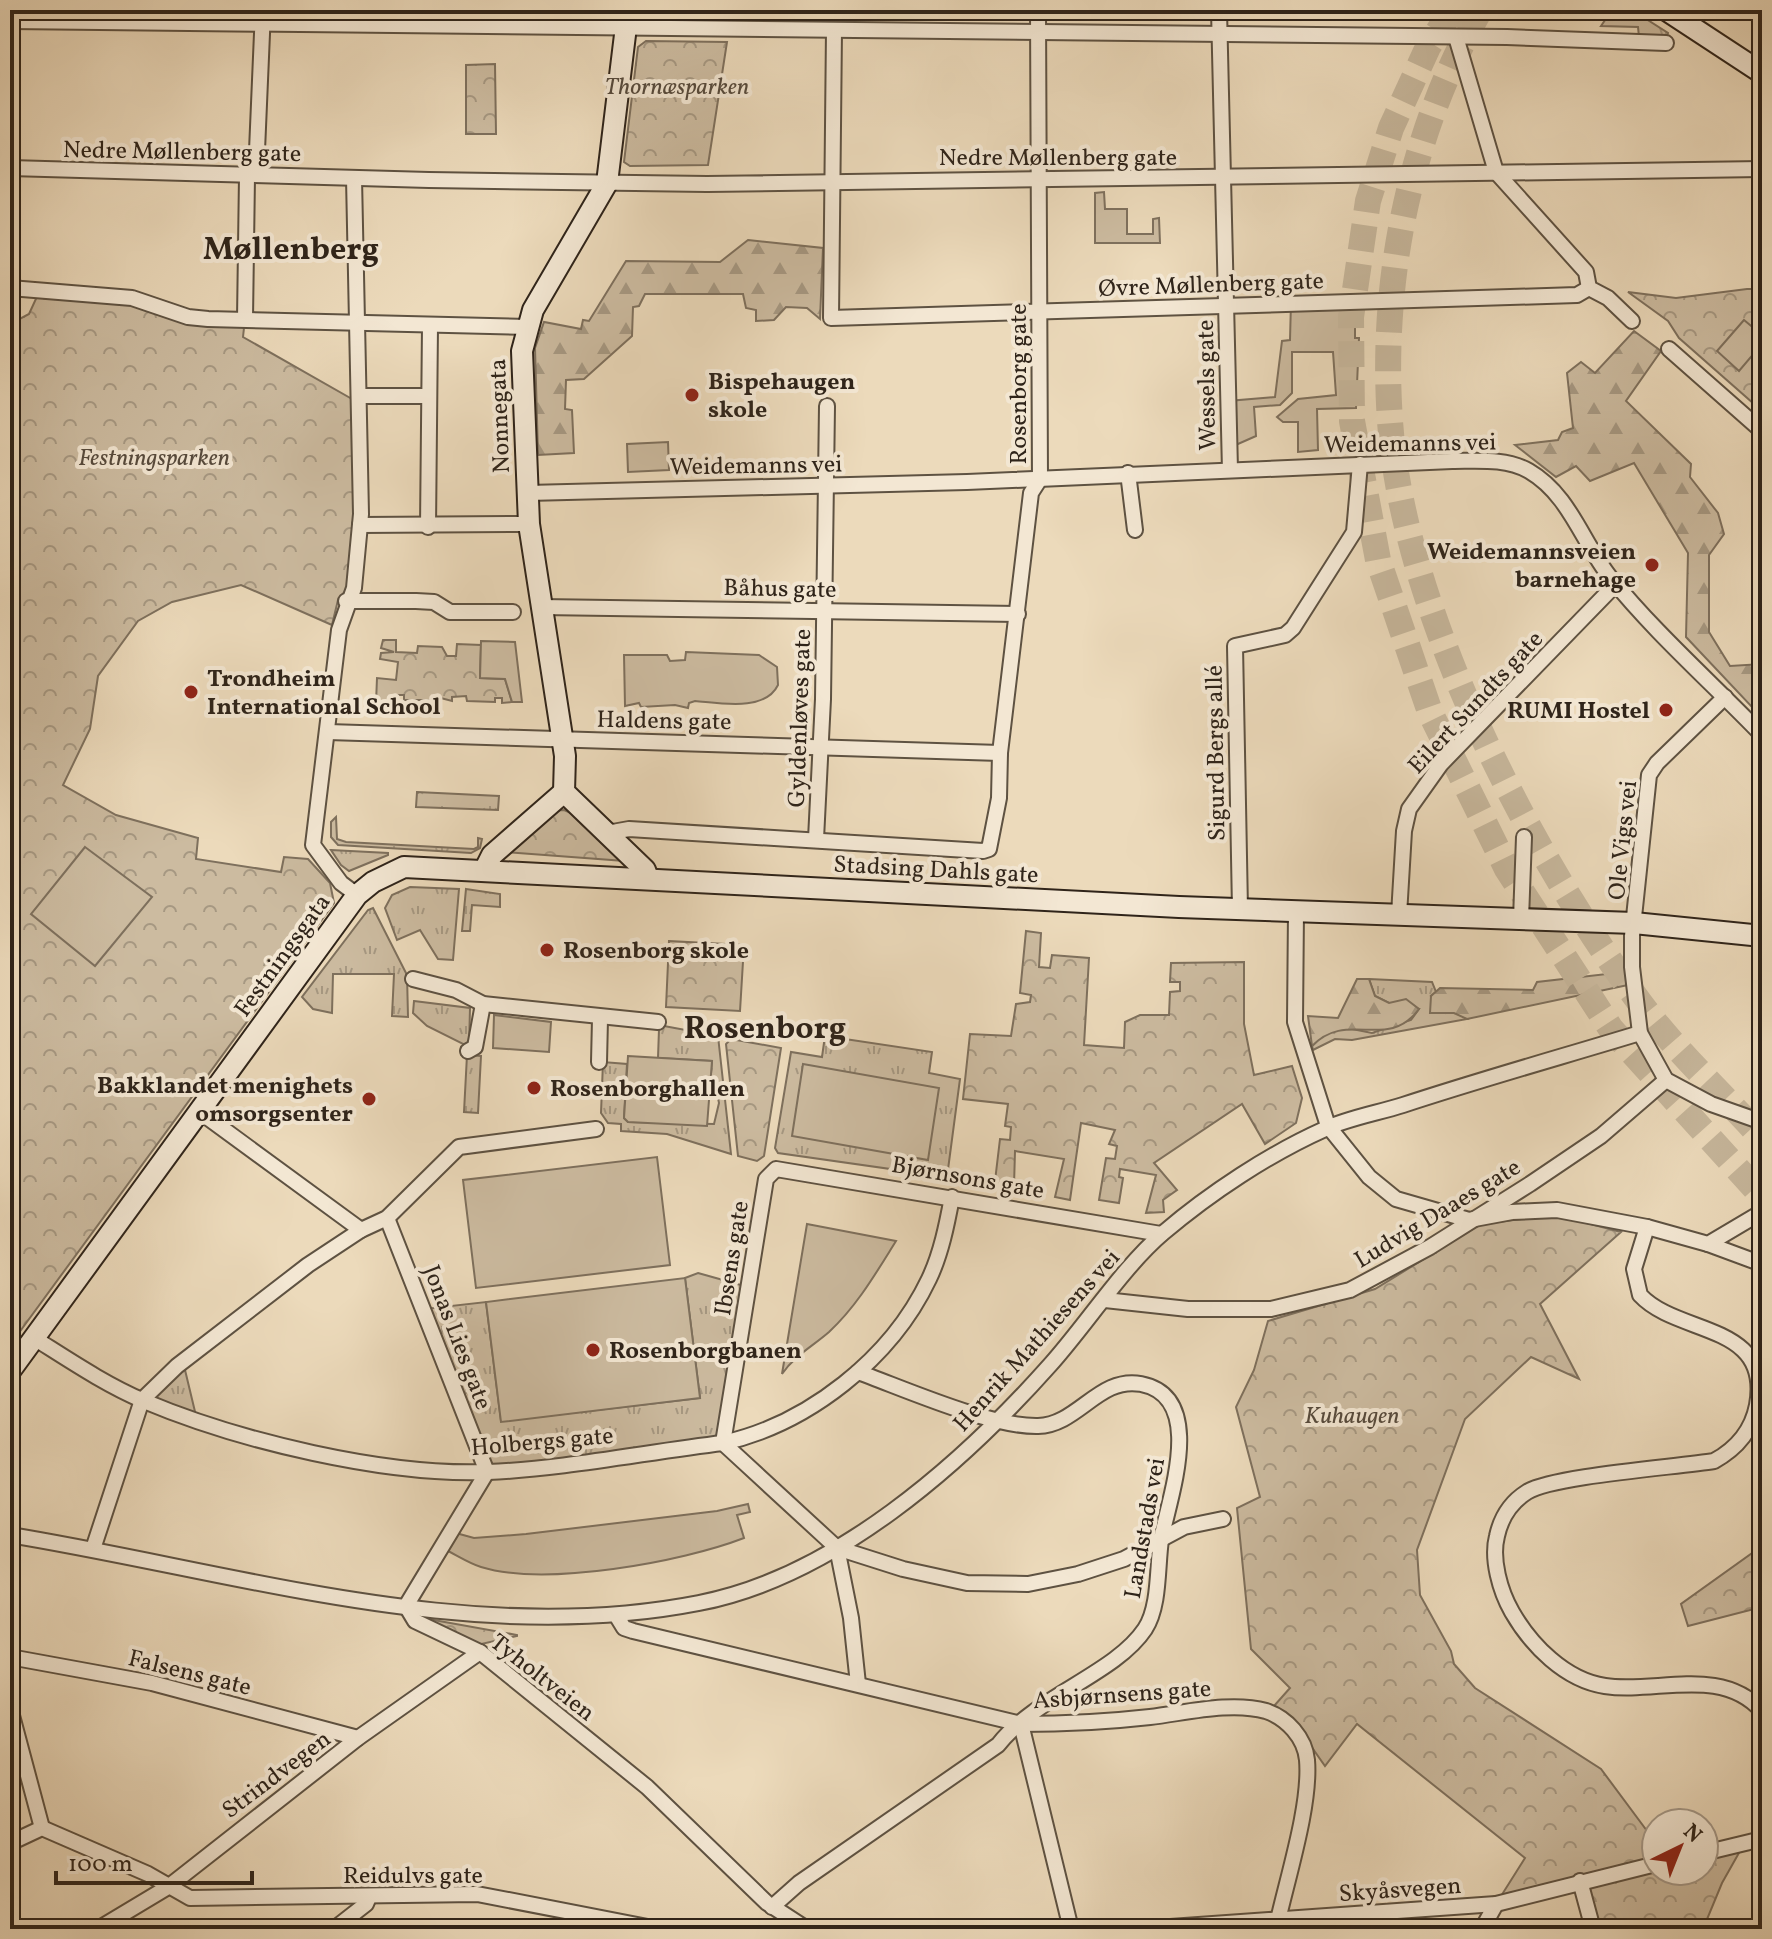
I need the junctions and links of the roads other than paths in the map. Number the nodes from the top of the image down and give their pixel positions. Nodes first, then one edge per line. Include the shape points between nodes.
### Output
1 (1038, 10) edge
2 (1219, 10) edge
3 (1666, 10) edge
4 (263, 17) edge
5 (627, 18) edge
6 (10, 21) edge
7 (834, 30) junction
8 (1039, 32) junction
9 (1219, 34) junction
10 (1456, 37) junction
11 (1666, 43) dead end
12 (1762, 73) edge
13 (10, 168) edge
14 (1762, 169) edge
15 (1496, 172) junction
16 (252, 175) junction
17 (354, 178) junction
18 (1224, 178) junction
19 (1040, 180) junction
20 (833, 181) junction
21 (607, 183) junction
22 (10, 288) edge
23 (1589, 288) junction
24 (1226, 304) junction
25 (1041, 313) junction
26 (245, 319) junction
27 (1632, 321) dead end
28 (357, 322) junction
29 (430, 326) junction
30 (527, 327) junction
31 (1669, 349) dead end
32 (359, 396) junction
33 (429, 396) junction
34 (827, 406) dead end
35 (1762, 431) edge
36 (1360, 464) junction
37 (1230, 470) junction
38 (1128, 473) junction
39 (1040, 479) junction
40 (827, 486) junction
41 (528, 493) junction
42 (529, 524) junction
43 (360, 525) junction
44 (428, 527) junction
45 (1135, 530) dead end
46 (1616, 584) junction
47 (346, 601) junction
48 (541, 607) junction
49 (825, 611) junction
50 (513, 612) dead end
51 (1018, 614) junction
52 (1725, 697) junction
53 (328, 732) junction
54 (1762, 735) edge
55 (563, 739) junction
56 (821, 746) junction
57 (1000, 753) junction
58 (564, 792) junction
59 (607, 833) junction
60 (1524, 837) dead end
61 (816, 839) junction
62 (989, 849) joint
63 (485, 869) junction
64 (648, 878) junction
65 (357, 895) junction
66 (1240, 909) junction
67 (1296, 911) junction
68 (1399, 915) junction
69 (1521, 919) junction
70 (1634, 923) junction
71 (1762, 936) edge
72 (413, 979) dead end
73 (483, 1004) junction
74 (600, 1019) junction
75 (658, 1022) dead end
76 (1640, 1033) junction
77 (468, 1051) dead end
78 (599, 1062) dead end
79 (1666, 1080) junction
80 (200, 1112) junction
81 (1762, 1122) edge
82 (1328, 1126) junction
83 (596, 1129) dead end
84 (768, 1175) joint
85 (952, 1197) junction
86 (1762, 1212) edge
87 (387, 1218) junction
88 (1469, 1220) junction
89 (1647, 1227) junction
90 (361, 1230) junction
91 (1161, 1234) junction
92 (1708, 1244) junction
93 (1762, 1264) edge
94 (1105, 1300) junction
95 (34, 1338) junction
96 (10, 1371) edge
97 (858, 1372) junction
98 (1760, 1373) edge
99 (142, 1400) junction
100 (999, 1420) junction
101 (723, 1443) junction
102 (487, 1472) junction
103 (1223, 1519) dead end
104 (10, 1535) edge
105 (1162, 1537) junction
106 (837, 1548) junction
107 (93, 1549) junction
108 (406, 1606) junction
109 (616, 1615) junction
110 (480, 1652) junction
111 (10, 1657) edge
112 (858, 1684) junction
113 (10, 1708) edge
114 (1762, 1711) edge
115 (1018, 1723) junction
116 (358, 1738) junction
117 (42, 1828) junction
118 (1762, 1839) edge
119 (10, 1843) edge
120 (1720, 1849) edge
121 (1640, 1868) edge
122 (1580, 1881) junction
123 (168, 1887) junction
124 (369, 1897) junction
125 (1496, 1904) junction
126 (772, 1907) junction
127 (1277, 1924) edge
128 (98, 1929) edge
129 (334, 1929) edge
130 (658, 1929) edge
131 (807, 1929) edge
132 (1071, 1929) edge
133 (1142, 1929) edge
134 (1482, 1929) edge
135 (1593, 1929) edge

1 - 8 street, Rosenborg gate
2 - 9 street, Wessels gate
3 - 12 main road
4 - 5 street
4 - 6 street
4 - 16 street
5 - 7 street
5 - 21 main road, Nonnegata
7 - 8 street
7 - 20 street
8 - 9 street
8 - 19 street, Rosenborg gate
9 - 10 street
9 - 18 street, Wessels gate
10 - 11 street
10 - 15 street
13 - 16 street, Nedre Møllenberg gate
14 - 15 street, Nedre Møllenberg gate
15 - 18 street, Nedre Møllenberg gate
15 - 23 street via 1586,272
16 - 17 street, Nedre Møllenberg gate
16 - 26 street
17 - 21 street, Nedre Møllenberg gate
17 - 28 street
18 - 19 street, Nedre Møllenberg gate
18 - 24 street, Wessels gate
19 - 20 street, Nedre Møllenberg gate
19 - 25 street, Rosenborg gate
20 - 21 street, Nedre Møllenberg gate
20 - 25 street, Øvre Møllenberg gate via 831,318
21 - 30 main road, Nonnegata
22 - 26 street via 132,298 188,317
23 - 24 street, Øvre Møllenberg gate via 1577,295
23 - 27 street
24 - 25 street, Øvre Møllenberg gate
24 - 37 street, Wessels gate
25 - 39 street, Rosenborg gate
26 - 28 street
28 - 29 street
28 - 32 street, Festningsgata
29 - 30 street
29 - 33 street
30 - 41 main road, Nonnegata via 522,383
31 - 35 street
32 - 33 street
32 - 43 street, Festningsgata
33 - 44 street
34 - 40 street, Gyldenløves gate
36 - 37 street, Weidemanns vei
36 - 46 street, Weidemanns vei via 1504,462 1528,470 1561,499
36 - 66 street, Sigurd Bergs allé via 1354,532 1293,628 1285,635 1235,646
37 - 38 street, Weidemanns vei
38 - 39 street, Weidemanns vei
38 - 45 street
39 - 40 street, Weidemanns vei
39 - 51 street, Rosenborg gate via 1031,493
40 - 41 street, Weidemanns vei
40 - 49 street, Gyldenløves gate
41 - 42 main road, Nonnegata
42 - 44 street
42 - 48 main road, Nonnegata
43 - 44 street
43 - 47 street, Festningsgata via 354,588
46 - 52 street, Weidemanns vei
46 - 68 street, Eilert Sundts gate via 1441,764 1409,809
47 - 50 street via 425,601 450,612
47 - 53 street, Festningsgata
48 - 49 street, Båhus gate
48 - 55 main road, Nonnegata
49 - 51 street, Båhus gate
49 - 56 street, Gyldenløves gate
51 - 57 street, Rosenborg gate
52 - 54 street, Weidemanns vei
52 - 70 street, Ole Vigs vei via 1649,775
53 - 55 street, Haldens gate
53 - 65 street, Festningsgata via 313,845 341,883
55 - 56 street, Haldens gate
55 - 58 main road, Nonnegata
56 - 57 street, Haldens gate
56 - 61 street, Gyldenløves gate
57 - 62 street, Rosenborg gate via 999,798
58 - 59 main road
58 - 63 main road via 500,847
59 - 61 street, Stadsing Dahls gate via 629,829
59 - 64 main road
60 - 69 street
61 - 62 street, Stadsing Dahls gate
63 - 64 main road, Stadsing Dahls gate
63 - 65 main road, Stadsing Dahls gate via 404,867
64 - 66 main road, Stadsing Dahls gate
65 - 80 main road, Festningsgata
66 - 67 main road, Stadsing Dahls gate
67 - 68 main road, Stadsing Dahls gate
67 - 82 street via 1295,1022
68 - 69 main road, Stadsing Dahls gate
69 - 70 main road, Stadsing Dahls gate
70 - 71 main road, Stadsing Dahls gate
70 - 76 street, Ole Vigs vei via 1632,967
72 - 73 street via 456,983
73 - 74 street
73 - 77 street via 475,1047
74 - 75 street
74 - 78 street
76 - 79 street
76 - 82 street, Henrik Mathiesens vei
79 - 81 street
79 - 88 street, Ludvig Daaes gate via 1601,1136
80 - 90 street
80 - 95 main road, Festningsgata
82 - 88 street via 1369,1177 1396,1199
82 - 91 street, Henrik Mathiesens vei via 1244,1175
83 - 87 street via 459,1147
84 - 85 street, Bjørnsons gate via 784,1168
84 - 101 street, Ibsens gate
85 - 91 street, Bjørnsons gate
85 - 97 street, Holbergs gate via 929,1280
86 - 92 street
87 - 90 street
87 - 102 street, Jonas Lies gate
88 - 89 street via 1557,1210
88 - 94 street, Ludvig Daaes gate via 1350,1290 1271,1309 1188,1309
89 - 92 street
89 - 98 street via 1634,1269 1640,1295 1663,1312 1741,1345
90 - 99 street via 227,1325
91 - 94 street, Henrik Mathiesens vei
92 - 93 street
94 - 100 street, Henrik Mathiesens vei
95 - 96 main road, Festningsgata
95 - 99 street, Holbergs gate
97 - 100 street, Landstads vei
97 - 101 street, Holbergs gate via 803,1411 747,1438
98 - 114 street via 1756,1413 1731,1452 1714,1461 1538,1487 1512,1505 1500,1522 1495,1543 1508,1606 1534,1643 1567,1670 1602,1686 1716,1685
99 - 102 street, Holbergs gate via 232,1431 324,1454
99 - 107 street
100 - 105 street, Landstads vei via 1038,1426 1058,1421 1112,1385 1142,1384 1160,1395 1173,1410 1182,1442
100 - 106 street, Henrik Mathiesens vei via 901,1505
101 - 102 street, Holbergs gate
101 - 106 street
102 - 108 street
103 - 105 street
104 - 107 street
105 - 106 street via 1124,1559 1028,1584 967,1583
105 - 115 street, Landstads vei via 1146,1627 1124,1651
106 - 109 street, Henrik Mathiesens vei via 766,1582 702,1603
106 - 112 street
107 - 108 street
108 - 109 street, Henrik Mathiesens vei via 544,1619
108 - 110 street, Tyholtveien via 415,1621
109 - 112 street, Asbjørnsens gate via 633,1631
110 - 116 street, Strindvegen
110 - 126 street, Tyholtveien via 647,1787
111 - 116 street, Falsens gate via 152,1683
112 - 115 street, Asbjørnsens gate
113 - 117 street
115 - 126 street, Landstads vei via 998,1745
115 - 127 street, Asbjørnsens gate via 1084,1724 1239,1708 1282,1719 1303,1745 1307,1761 1304,1800
115 - 132 street
116 - 123 street, Strindvegen
117 - 119 street
117 - 123 street, Reidulvs gate
118 - 120 street
121 - 122 street, Skyåsvegen
122 - 125 street, Skyåsvegen
122 - 135 street
123 - 124 street, Reidulvs gate via 190,1898
123 - 128 street, Strindvegen
124 - 129 street
124 - 130 street, Reidulvs gate via 477,1894
125 - 127 street, Skyåsvegen
125 - 134 street
126 - 131 street, Tyholtveien
127 - 133 street, Skyåsvegen

